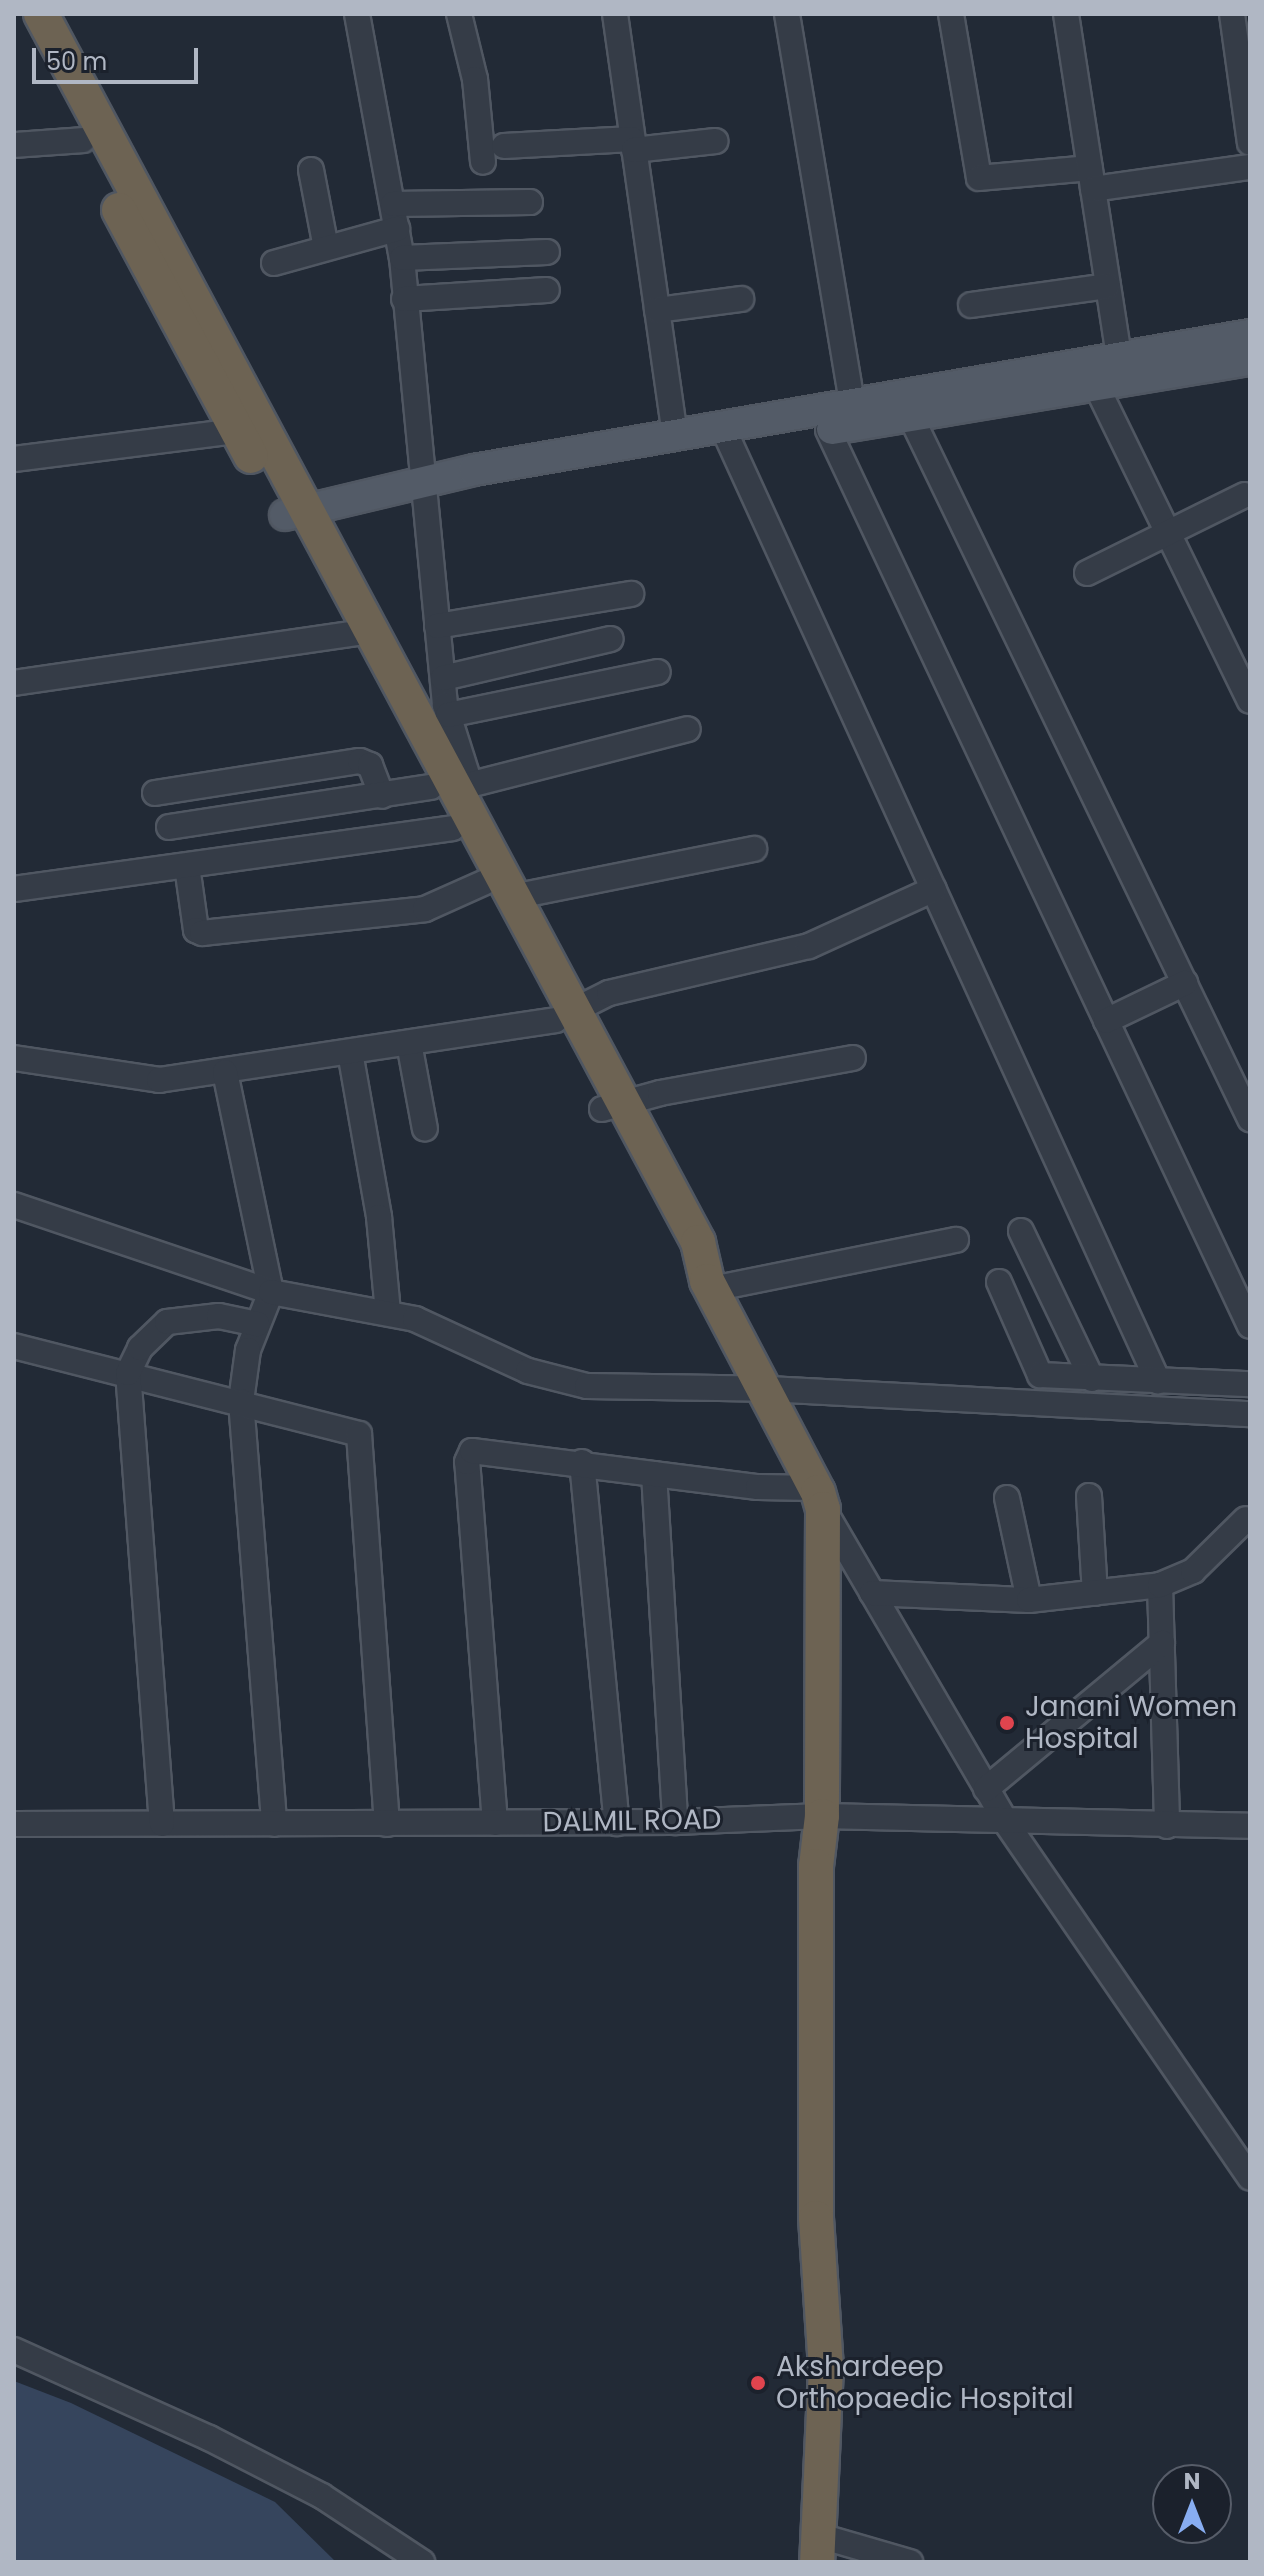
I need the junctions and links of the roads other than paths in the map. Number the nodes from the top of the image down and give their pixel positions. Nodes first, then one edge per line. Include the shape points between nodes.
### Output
1 (20, 14) edge
2 (41, 14) edge
3 (357, 14) edge
4 (459, 14) edge
5 (615, 14) edge
6 (787, 14) edge
7 (951, 14) edge
8 (1066, 14) edge
9 (1232, 14) edge
10 (83, 140) junction
11 (716, 141) dead end
12 (1250, 143) edge
13 (633, 144) junction
14 (14, 145) edge
15 (504, 146) dead end
16 (483, 162) dead end
17 (1250, 167) edge
18 (311, 170) dead end
19 (1092, 178) junction
20 (530, 202) dead end
21 (393, 204) junction
22 (397, 229) junction
23 (326, 248) junction
24 (547, 252) dead end
25 (402, 258) junction
26 (274, 263) dead end
27 (1108, 286) junction
28 (547, 290) dead end
29 (404, 299) junction
30 (741, 299) dead end
31 (971, 305) dead end
32 (657, 310) junction
33 (1250, 335) edge
34 (1250, 360) edge
35 (1105, 371) junction
36 (911, 417) junction
37 (845, 420) junction
38 (237, 431) junction
39 (726, 436) junction
40 (675, 437) junction
41 (14, 459) edge
42 (434, 482) junction
43 (1245, 495) dead end
44 (295, 512) junction
45 (1170, 535) junction
46 (1087, 573) dead end
47 (631, 594) dead end
48 (437, 626) junction
49 (361, 632) junction
50 (611, 639) dead end
51 (658, 672) dead end
52 (443, 678) junction
53 (14, 683) edge
54 (1250, 701) edge
55 (448, 715) junction
56 (688, 729) dead end
57 (447, 789) junction
58 (155, 793) dead end
59 (382, 796) junction
60 (169, 827) dead end
61 (453, 828) junction
62 (754, 849) dead end
63 (187, 866) junction
64 (14, 889) edge
65 (934, 889) junction
66 (498, 890) junction
67 (1185, 983) junction
68 (564, 1015) junction
69 (1106, 1021) junction
70 (409, 1043) junction
71 (350, 1052) junction
72 (14, 1058) edge
73 (853, 1058) dead end
74 (225, 1072) junction
75 (612, 1105) junction
76 (1250, 1119) edge
77 (425, 1129) dead end
78 (14, 1205) edge
79 (1021, 1231) dead end
80 (956, 1240) dead end
81 (999, 1282) dead end
82 (710, 1285) junction
83 (271, 1292) junction
84 (388, 1313) junction
85 (257, 1324) junction
86 (1250, 1326) edge
87 (14, 1346) edge
88 (128, 1373) junction
89 (1092, 1379) junction
90 (1158, 1381) junction
91 (1250, 1384) edge
92 (768, 1389) junction
93 (241, 1401) junction
94 (1250, 1414) edge
95 (582, 1462) junction
96 (654, 1474) junction
97 (1089, 1496) dead end
98 (819, 1498) junction
99 (1007, 1498) dead end
100 (1246, 1519) dead end
101 (1160, 1585) junction
102 (872, 1593) junction
103 (1095, 1593) junction
104 (1029, 1600) junction
105 (1162, 1643) junction
106 (986, 1789) junction
107 (822, 1816) junction
108 (675, 1822) junction
109 (495, 1823) junction
110 (617, 1823) junction
111 (14, 1824) edge
112 (162, 1824) junction
113 (274, 1824) junction
114 (387, 1824) junction
115 (1007, 1824) junction
116 (1167, 1826) junction
117 (1250, 1826) edge
118 (1250, 2177) edge
119 (14, 2350) edge
120 (817, 2549) edge
121 (422, 2562) edge
122 (910, 2562) edge

1 - 10 highway
2 - 44 highway
3 - 21 street
4 - 16 street via 475,79
5 - 13 street
6 - 37 street
7 - 19 street via 979,178
8 - 19 street
9 - 12 street
10 - 14 street
10 - 38 highway
11 - 13 street
13 - 15 street
13 - 32 street
17 - 19 street
18 - 23 street
19 - 27 street
20 - 21 street
21 - 22 street
22 - 23 street
22 - 25 street
23 - 26 street
24 - 25 street
25 - 29 street
27 - 31 street
27 - 35 street
28 - 29 street
29 - 42 street
30 - 32 street
32 - 40 street
33 - 35 main road
34 - 35 main road
35 - 36 main road
35 - 37 main road
35 - 45 street
36 - 37 main road
36 - 67 street
37 - 39 main road
37 - 69 street
38 - 41 street
38 - 44 highway
39 - 40 main road
39 - 42 main road via 489,482
39 - 65 street
40 - 42 main road via 474,470
42 - 44 main road
42 - 48 street
43 - 45 street
44 - 49 highway
45 - 46 street
45 - 54 street
47 - 48 street
48 - 52 street
49 - 53 street
49 - 57 highway
50 - 52 street
51 - 55 street
52 - 55 street
55 - 57 street
56 - 57 street
57 - 59 street
57 - 61 highway
57 - 66 highway
58 - 59 street via 360,761 370,765
59 - 60 street
61 - 63 street
61 - 66 highway
62 - 66 street
63 - 64 street
63 - 66 street via 196,930 202,933 425,909
65 - 68 street via 809,946 609,993
65 - 90 street
66 - 68 highway
67 - 69 street
67 - 76 street
68 - 70 street
68 - 75 highway
69 - 86 street
70 - 71 street
70 - 77 street
71 - 74 street
71 - 84 street via 379,1217
72 - 74 street via 159,1080
73 - 75 street
74 - 83 street
75 - 82 highway via 698,1242
78 - 83 street
79 - 89 street
80 - 82 street
81 - 89 street via 1036,1370 1047,1377
82 - 92 highway
83 - 84 street
83 - 85 street
84 - 92 street via 415,1319 557,1380 632,1390
85 - 88 street via 219,1316 167,1322 140,1348
85 - 93 street via 242,1376
87 - 88 street
88 - 93 street
88 - 112 street
89 - 90 street
90 - 91 street
92 - 94 street
92 - 98 highway
93 - 113 street
93 - 114 street via 359,1434
95 - 96 street
95 - 109 street via 468,1454
95 - 110 street
96 - 98 street
96 - 108 street
97 - 103 street
98 - 102 street
98 - 107 highway
99 - 104 street
100 - 101 street via 1193,1571
101 - 103 street
101 - 105 street
102 - 104 street
102 - 106 street
103 - 104 street
105 - 106 street
105 - 116 street
106 - 115 street
107 - 108 street, DALMIL ROAD
107 - 115 street, DALMIL ROAD
107 - 120 highway via 816,1866 825,1954 826,2367
108 - 110 street, DALMIL ROAD
109 - 110 street, DALMIL ROAD
109 - 114 street, DALMIL ROAD
111 - 112 street, DALMIL ROAD
112 - 113 street, DALMIL ROAD
113 - 114 street, DALMIL ROAD
115 - 116 street, DALMIL ROAD
115 - 118 street
116 - 117 street, DALMIL ROAD
119 - 121 street via 308,2489
120 - 122 street

